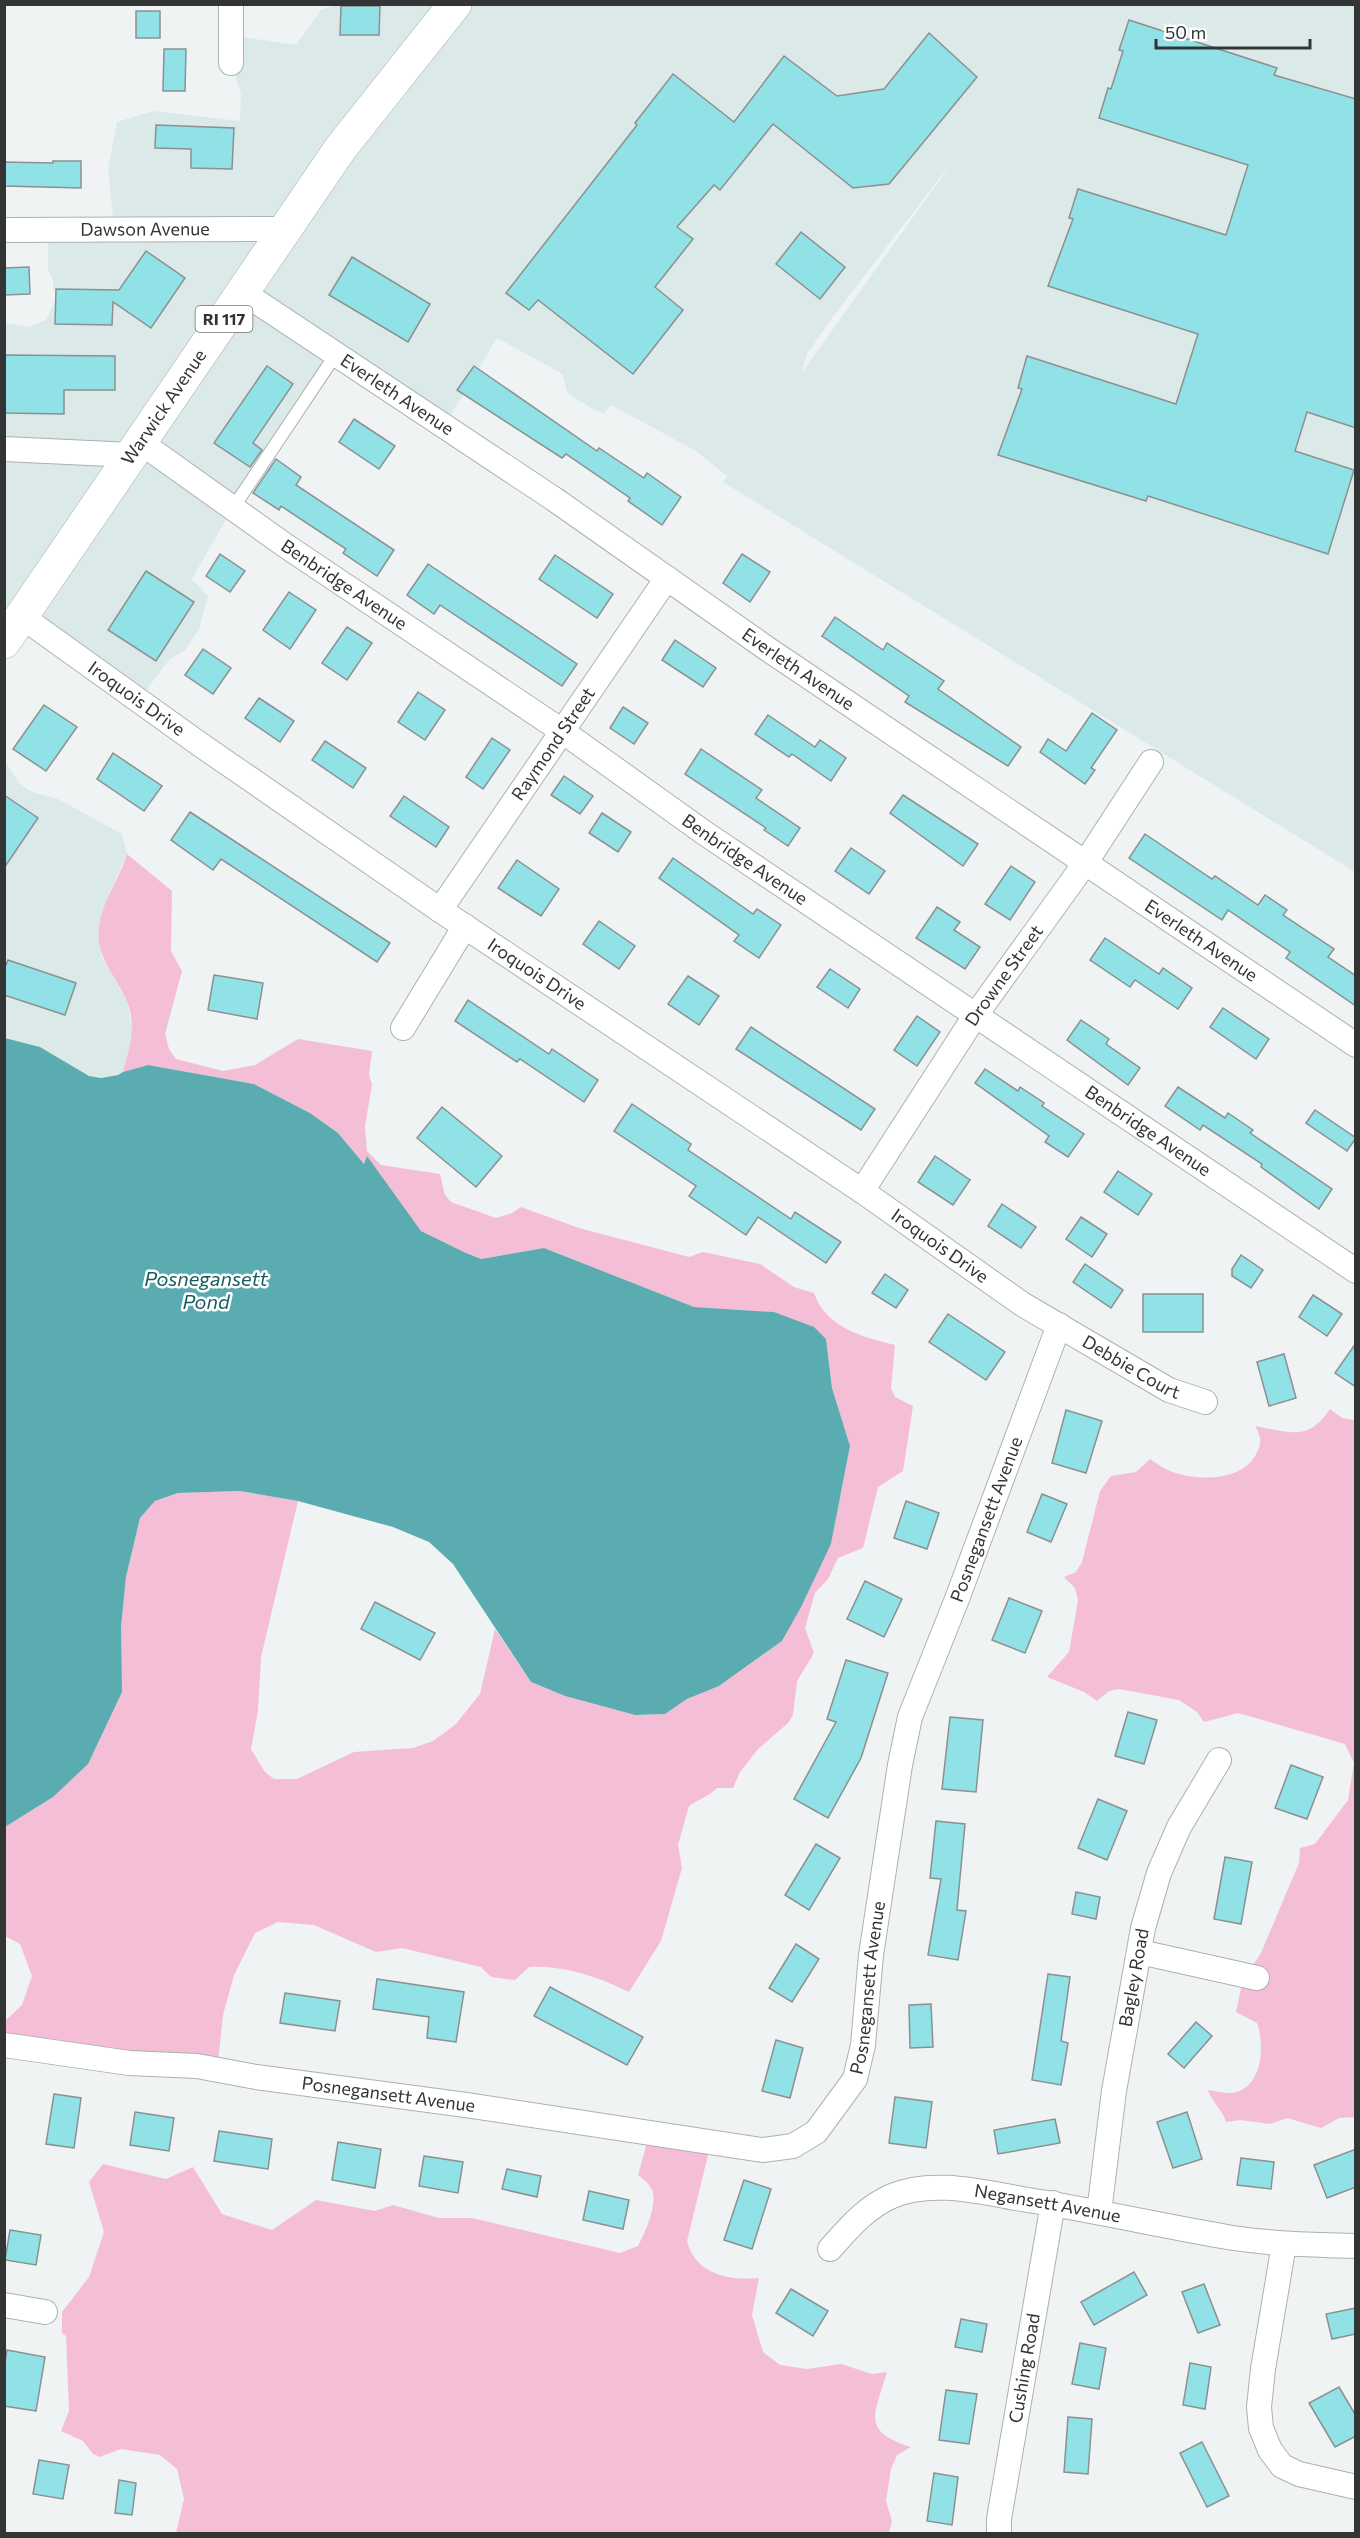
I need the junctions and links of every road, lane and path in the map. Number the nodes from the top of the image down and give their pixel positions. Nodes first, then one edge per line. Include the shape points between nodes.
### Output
1 (231, 4) edge
2 (455, 4) edge
3 (231, 63) dead end
4 (285, 229) junction
5 (4, 230) edge
6 (242, 292) junction
7 (336, 354) junction
8 (136, 448) junction
9 (4, 449) edge
10 (233, 508) junction
11 (667, 578) junction
12 (13, 629) edge
13 (562, 731) junction
14 (1151, 762) dead end
15 (1086, 862) junction
16 (440, 910) junction
17 (465, 926) junction
18 (975, 1016) junction
19 (403, 1028) dead end
20 (1356, 1045) edge
21 (862, 1191) junction
22 (1356, 1271) edge
23 (1059, 1325) junction
24 (1205, 1402) dead end
25 (1220, 1760) dead end
26 (1140, 1952) junction
27 (1257, 1978) dead end
28 (4, 2045) edge
29 (1053, 2203) junction
30 (1099, 2212) junction
31 (1284, 2244) junction
32 (1356, 2246) edge
33 (830, 2249) dead end
34 (4, 2305) edge
35 (45, 2312) dead end
36 (1356, 2487) edge
37 (999, 2534) edge

1 - 3 street
2 - 4 main road, Warwick Avenue / RI 117 via 340,148
4 - 5 street, Dawson Avenue
4 - 6 main road, Warwick Avenue / RI 117
6 - 7 street, Everleth Avenue
6 - 8 main road, Warwick Avenue / RI 117
7 - 10 lane
7 - 11 street, Everleth Avenue
8 - 9 street
8 - 10 street, Benbridge Avenue
8 - 12 main road, Warwick Avenue / RI 117
10 - 13 street, Benbridge Avenue
11 - 13 street, Raymond Street
11 - 15 street, Everleth Avenue
12 - 16 street, Iroquois Drive
13 - 16 street, Raymond Street
13 - 18 street, Benbridge Avenue
14 - 15 street, Drowne Street
15 - 18 street, Drowne Street
15 - 20 street, Everleth Avenue
16 - 17 street, Iroquois Drive
17 - 19 street
17 - 21 street, Iroquois Drive
18 - 21 street, Drowne Street
18 - 22 street, Benbridge Avenue
21 - 23 street, Iroquois Drive via 1022,1304
23 - 24 street, Debbie Court via 1169,1390
23 - 28 street, Posnegansett Avenue via 910,1717 872,1955 863,2045 855,2079 816,2132 793,2146 762,2150 196,2067 129,2063
25 - 26 street, Bagley Road via 1179,1827 1159,1873
26 - 27 street
26 - 30 street, Bagley Road via 1114,2091
29 - 30 street, Negansett Avenue
29 - 33 street, Negansett Avenue via 922,2188 892,2196 863,2212
29 - 37 street, Cushing Road
30 - 31 street, Negansett Avenue
31 - 32 street, Negansett Avenue
31 - 36 street via 1263,2369 1261,2428 1282,2466 1299,2474
34 - 35 street

